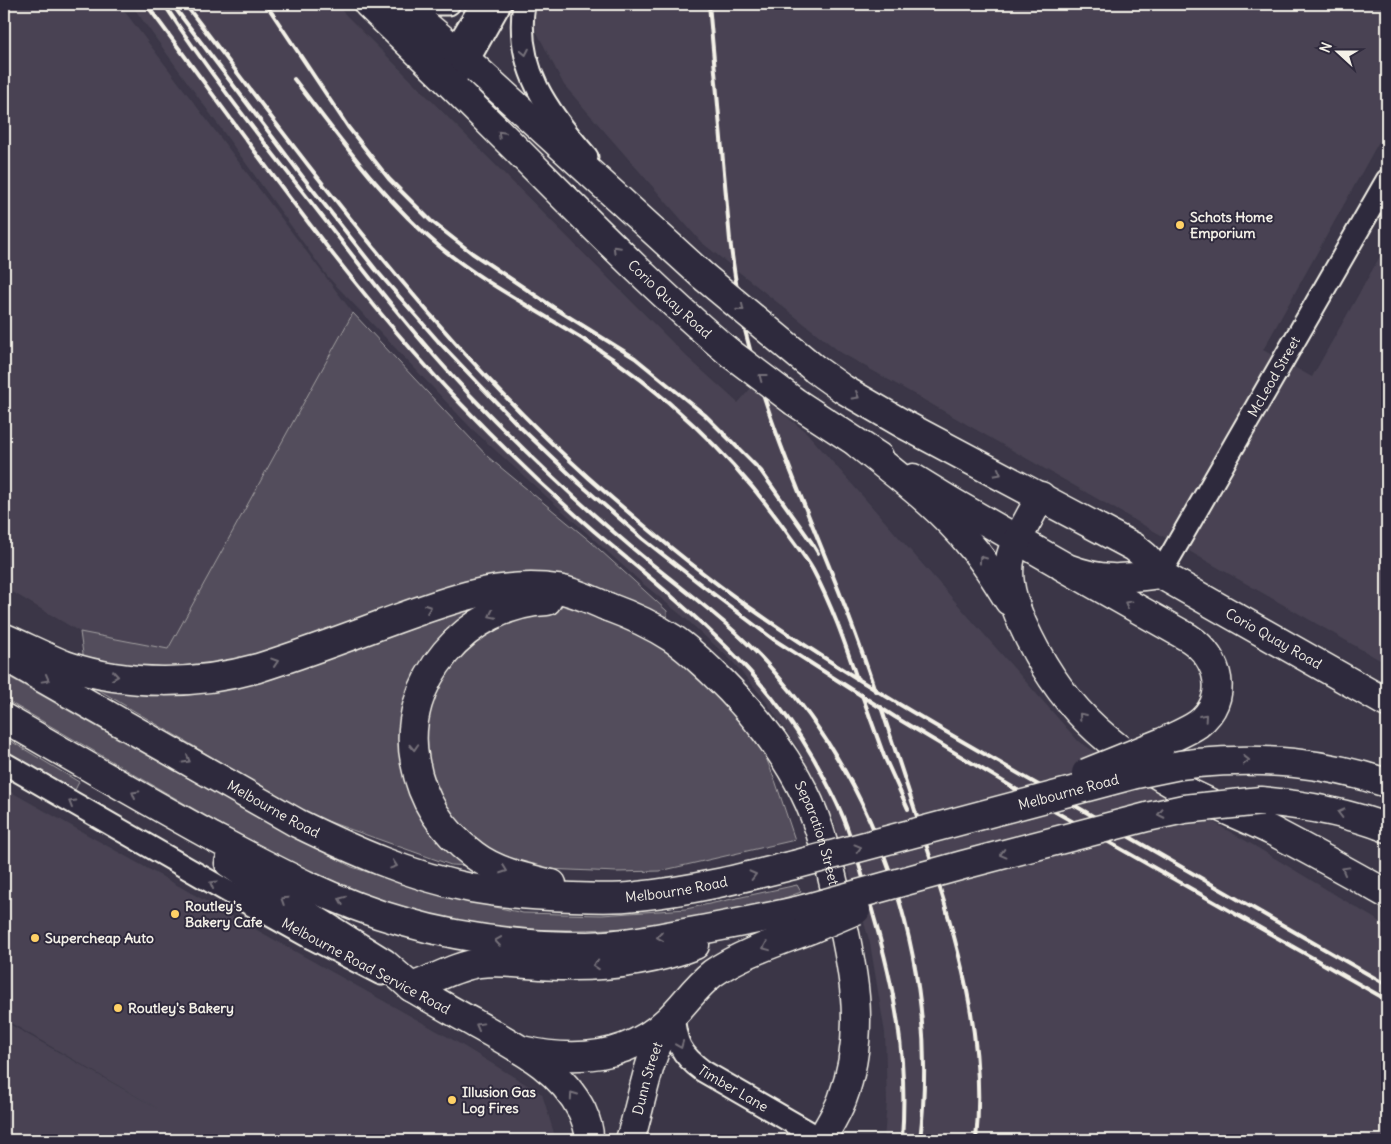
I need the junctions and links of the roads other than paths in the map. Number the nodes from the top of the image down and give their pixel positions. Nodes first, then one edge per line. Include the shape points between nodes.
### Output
1 (368, 4) edge
2 (401, 4) edge
3 (424, 4) edge
4 (448, 4) edge
5 (482, 4) edge
6 (500, 4) edge
7 (524, 4) edge
8 (461, 55) junction
9 (445, 79) junction
10 (1387, 180) edge
11 (648, 227) junction
12 (858, 444) junction
13 (1041, 496) junction
14 (1017, 540) junction
15 (1062, 566) junction
16 (1160, 574) junction
17 (608, 607) junction
18 (1018, 614) junction
19 (4, 637) edge
20 (4, 656) edge
21 (1387, 704) edge
22 (4, 718) edge
23 (4, 763) edge
24 (1387, 784) edge
25 (161, 808) junction
26 (994, 812) junction
27 (1387, 828) edge
28 (1387, 894) edge
29 (636, 897) junction
30 (760, 919) junction
31 (807, 919) junction
32 (411, 987) junction
33 (672, 1017) junction
34 (521, 1050) junction
35 (589, 1140) edge
36 (630, 1140) edge
37 (821, 1140) edge

1 - 9 main road, Corio Quay Road
2 - 8 main road, Corio Quay Road
3 - 4 street
5 - 8 street
6 - 8 street
7 -> 11 street via 526,60 548,107
8 - 9 street
8 - 11 main road, Corio Quay Road
12 -> 9 main road, Corio Quay Road, bridge via 795,402 669,300
10 - 16 street, McLeod Street
11 -> 13 main road, Corio Quay Road, bridge via 703,276 843,389
12 - 14 main road, Corio Quay Road
18 -> 12 main road via 984,562 958,530
13 - 14 main road
13 - 16 main road, Corio Quay Road via 1134,546
14 - 15 main road, Corio Quay Road
14 - 18 main road via 1008,570
15 - 16 main road, Corio Quay Road via 1112,580
26 -> 15 main road, bridge via 1163,742 1199,723 1211,708 1217,693 1217,676 1209,655 1190,638
16 - 21 main road, Corio Quay Road
19 -> 17 main road via 68,666 96,674 160,681 186,680 258,668 441,603 489,590 557,589 576,593
17 -> 29 main road via 559,600 535,602 513,606 472,626 440,657 426,684 415,717 414,761 434,814 445,829 476,857 496,868 534,880
17 - 37 main road, Separation Street via 651,625 674,639 724,683 789,764 805,792 833,881 850,950 857,1025 848,1080 833,1120
28 -> 18 main road via 1274,832 1183,789 1143,766 1099,734 1050,676
20 -> 29 main road, Melbourne Road via 297,823 386,862 469,887 504,893 547,897
25 -> 22 main road
32 -> 23 street, Melbourne Road Service Road via 312,939
26 -> 24 main road, Melbourne Road, bridge via 1136,774 1228,760 1285,761 1322,766
30 -> 25 main road via 671,936 590,946 507,943 470,938 402,922 330,895 270,868
32 -> 25 main road via 384,963 237,870
29 -> 26 main road, Melbourne Road, bridge via 696,888 794,865
27 -> 31 main road, bridge via 1364,819 1296,804 1261,801 1184,809 964,865
30 - 31 main road
30 -> 32 main road via 675,953 650,959 597,966 481,963
31 -> 33 main road via 701,982
34 -> 32 main road, Melbourne Road Service Road
33 - 34 main road via 644,1039 609,1054 583,1057
33 - 36 main road, Dunn Street via 650,1061
33 -> 37 street, Timber Lane via 681,1050 689,1060
35 -> 34 main road via 587,1125 576,1099 551,1072

